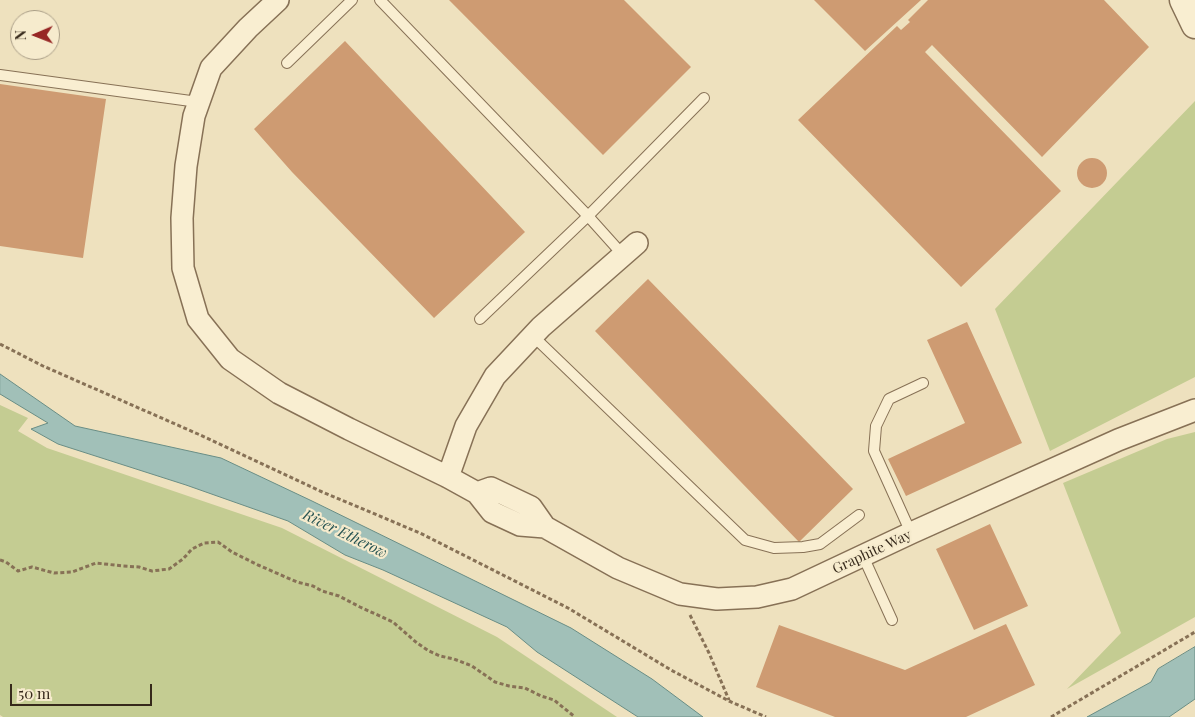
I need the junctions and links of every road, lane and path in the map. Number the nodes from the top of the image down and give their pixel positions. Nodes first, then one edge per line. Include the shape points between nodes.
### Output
1 (278, 0) edge
2 (352, 0) edge
3 (380, 0) edge
4 (1183, 0) edge
5 (1195, 25) edge
6 (287, 64) dead end
7 (0, 75) edge
8 (704, 98) dead end
9 (198, 102) junction
10 (588, 216) junction
11 (630, 249) joint
12 (480, 319) dead end
13 (533, 336) junction
14 (0, 344) edge
15 (922, 383) dead end
16 (1195, 410) edge
17 (448, 477) junction
18 (859, 515) dead end
19 (911, 533) junction
20 (864, 556) junction
21 (0, 560) edge
22 (680, 594) junction
23 (892, 620) dead end
24 (1195, 632) edge
25 (729, 701) junction
26 (575, 717) edge
27 (766, 717) edge
28 (1051, 717) edge

1 - 9 street via 211,68
2 - 6 lane
3 - 10 lane
4 - 5 street
7 - 9 lane
8 - 10 lane
9 - 17 street via 186,166 182,218 183,268 198,320 230,359 279,392
10 - 11 lane
10 - 12 lane
11 - 13 street
13 - 17 street via 495,376 466,426
13 - 18 lane via 746,540 774,548 820,544
14 - 25 path via 320,491 420,533 568,608
15 - 19 lane via 889,399 876,426 874,450
16 - 19 street, Graphite Way via 1118,440
17 - 22 street, Graphite Way via 478,493 492,512 520,524 546,527 618,568
19 - 20 street, Graphite Way
20 - 22 street, Graphite Way via 792,589 757,597 717,600
20 - 23 lane
21 - 26 path via 18,571 32,567 54,573 72,572 96,562 152,571 169,569 192,549 204,543 218,542 258,565 339,596 393,622 429,651 472,666 495,682 525,688 554,700
22 - 25 path
24 - 28 path
25 - 27 path

